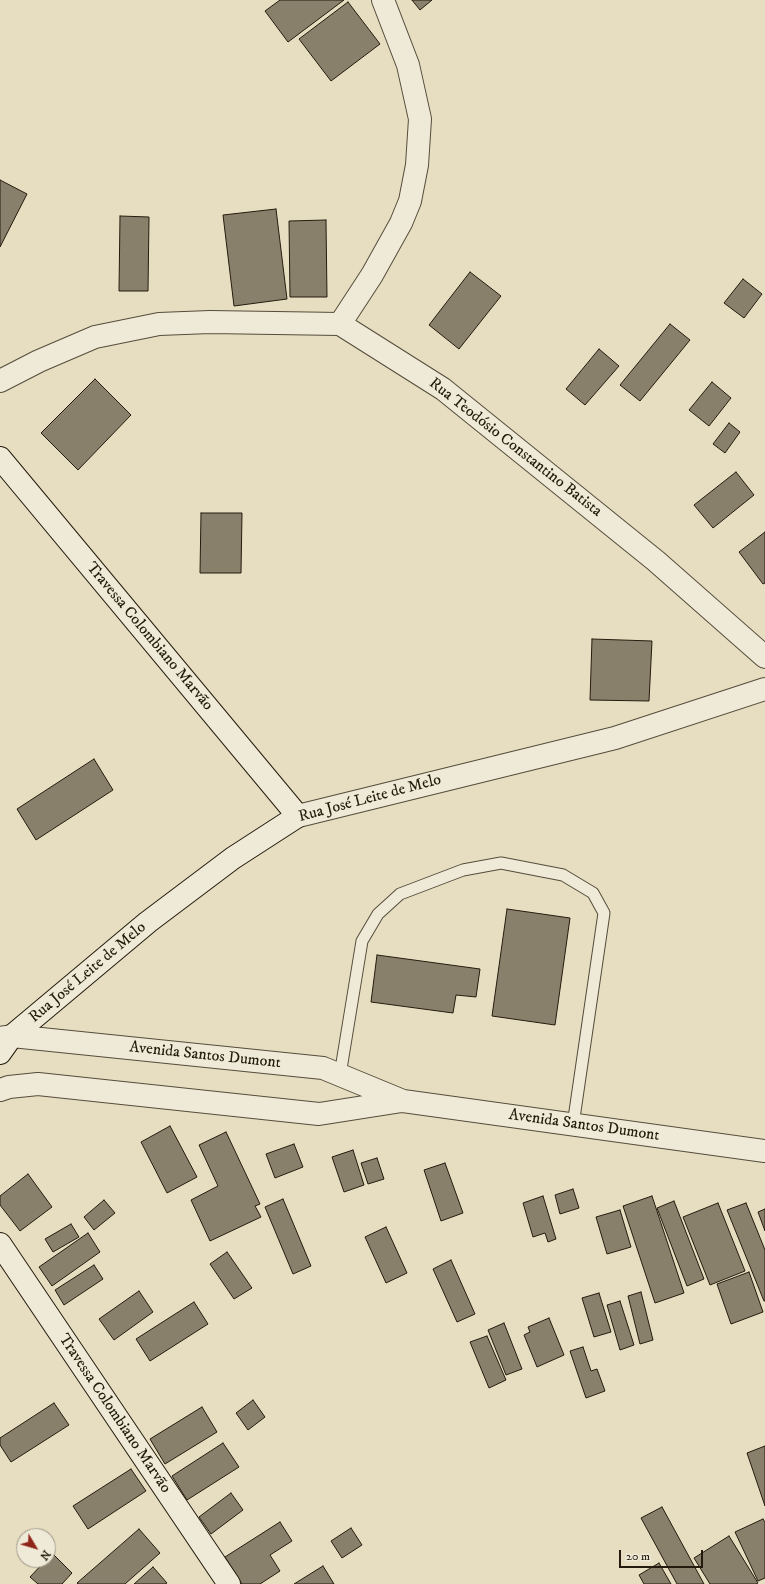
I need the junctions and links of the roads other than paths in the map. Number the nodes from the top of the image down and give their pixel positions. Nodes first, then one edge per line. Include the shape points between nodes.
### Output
1 (383, 0) edge
2 (340, 324) junction
3 (0, 381) edge
4 (0, 458) edge
5 (765, 657) edge
6 (765, 690) edge
7 (298, 816) junction
8 (4, 1042) edge
9 (340, 1075) junction
10 (0, 1090) edge
11 (403, 1101) junction
12 (573, 1124) junction
13 (765, 1151) edge
14 (0, 1244) edge
15 (229, 1584) edge

1 - 2 street via 408,65 420,119 417,165 410,201 401,222 372,275
2 - 3 street via 159,324 95,337
2 - 5 street, Rua Teodósio Constantino Batista via 444,389 656,561
4 - 7 street, Travessa Colombiano Marvão
6 - 7 street, Rua José Leite de Melo via 615,738
7 - 8 street, Rua José Leite de Melo via 233,858 148,922
8 - 9 street, Avenida Santos Dumont via 323,1068
9 - 11 street, Avenida Santos Dumont
9 - 12 lane via 362,941 378,914 400,894 463,870 501,863 563,874 593,893 604,913
10 - 11 street, Avenida Santos Dumont via 38,1084 319,1114
11 - 12 street, Avenida Santos Dumont
12 - 13 street, Avenida Santos Dumont
14 - 15 street, Travessa Colombiano Marvão

